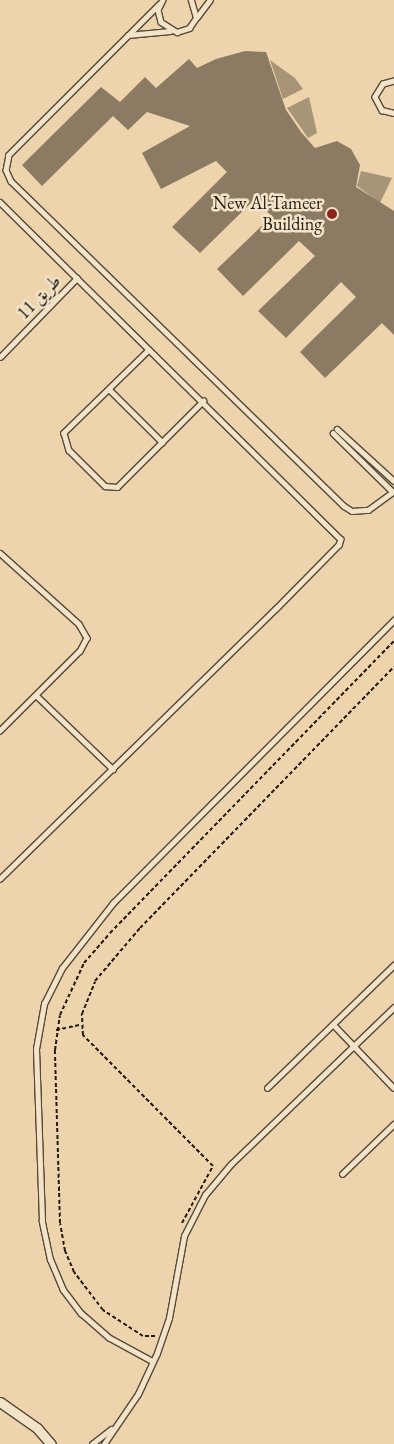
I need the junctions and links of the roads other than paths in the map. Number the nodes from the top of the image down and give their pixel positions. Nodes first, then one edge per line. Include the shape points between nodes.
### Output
1 (192, 0) edge
2 (210, 0) edge
3 (162, 2) edge
4 (196, 18) junction
5 (170, 31) junction
6 (127, 35) junction
7 (394, 81) edge
8 (394, 113) edge
9 (0, 202) edge
10 (77, 278) junction
11 (149, 350) junction
12 (0, 356) edge
13 (110, 390) junction
14 (203, 401) junction
15 (162, 442) junction
16 (394, 481) edge
17 (394, 491) edge
18 (0, 553) edge
19 (394, 620) edge
20 (36, 695) junction
21 (0, 731) edge
22 (113, 769) junction
23 (0, 879) edge
24 (394, 965) edge
25 (394, 1008) edge
26 (333, 1024) junction
27 (353, 1045) junction
28 (267, 1088) dead end
29 (394, 1088) edge
30 (394, 1124) edge
31 (342, 1174) dead end
32 (153, 1362) junction
33 (0, 1402) edge
34 (112, 1428) junction
35 (51, 1444) edge
36 (92, 1444) edge
37 (104, 1444) edge

1 - 4 lane
2 - 4 lane
3 - 5 lane via 161,22
3 - 6 lane
4 - 5 lane via 183,31
5 - 6 lane
6 - 17 lane via 9,155 6,170 11,181 344,506 352,511 368,510
7 - 8 lane via 382,84 375,97 382,110
9 - 10 lane
10 - 11 lane
10 - 12 lane, طريق 11
11 - 13 lane
11 - 14 lane
13 - 15 lane
13 - 15 lane via 64,434 69,450 105,486 117,487
14 - 15 lane
14 - 22 lane via 337,534 341,542
16 - 17 lane via 335,431
18 - 20 lane via 80,624 86,633 85,645
19 - 32 lane via 113,903 62,968 44,1004 36,1049 42,1221 50,1260 63,1290 80,1314 109,1338
20 - 21 lane
20 - 22 lane
22 - 23 lane
24 - 26 lane
25 - 27 lane
26 - 27 lane
26 - 28 lane
27 - 29 lane
27 - 32 lane via 231,1164 205,1195 184,1236 169,1318
30 - 31 lane
32 - 34 lane via 138,1394
33 - 35 street via 37,1428
34 - 36 lane
34 - 37 lane

